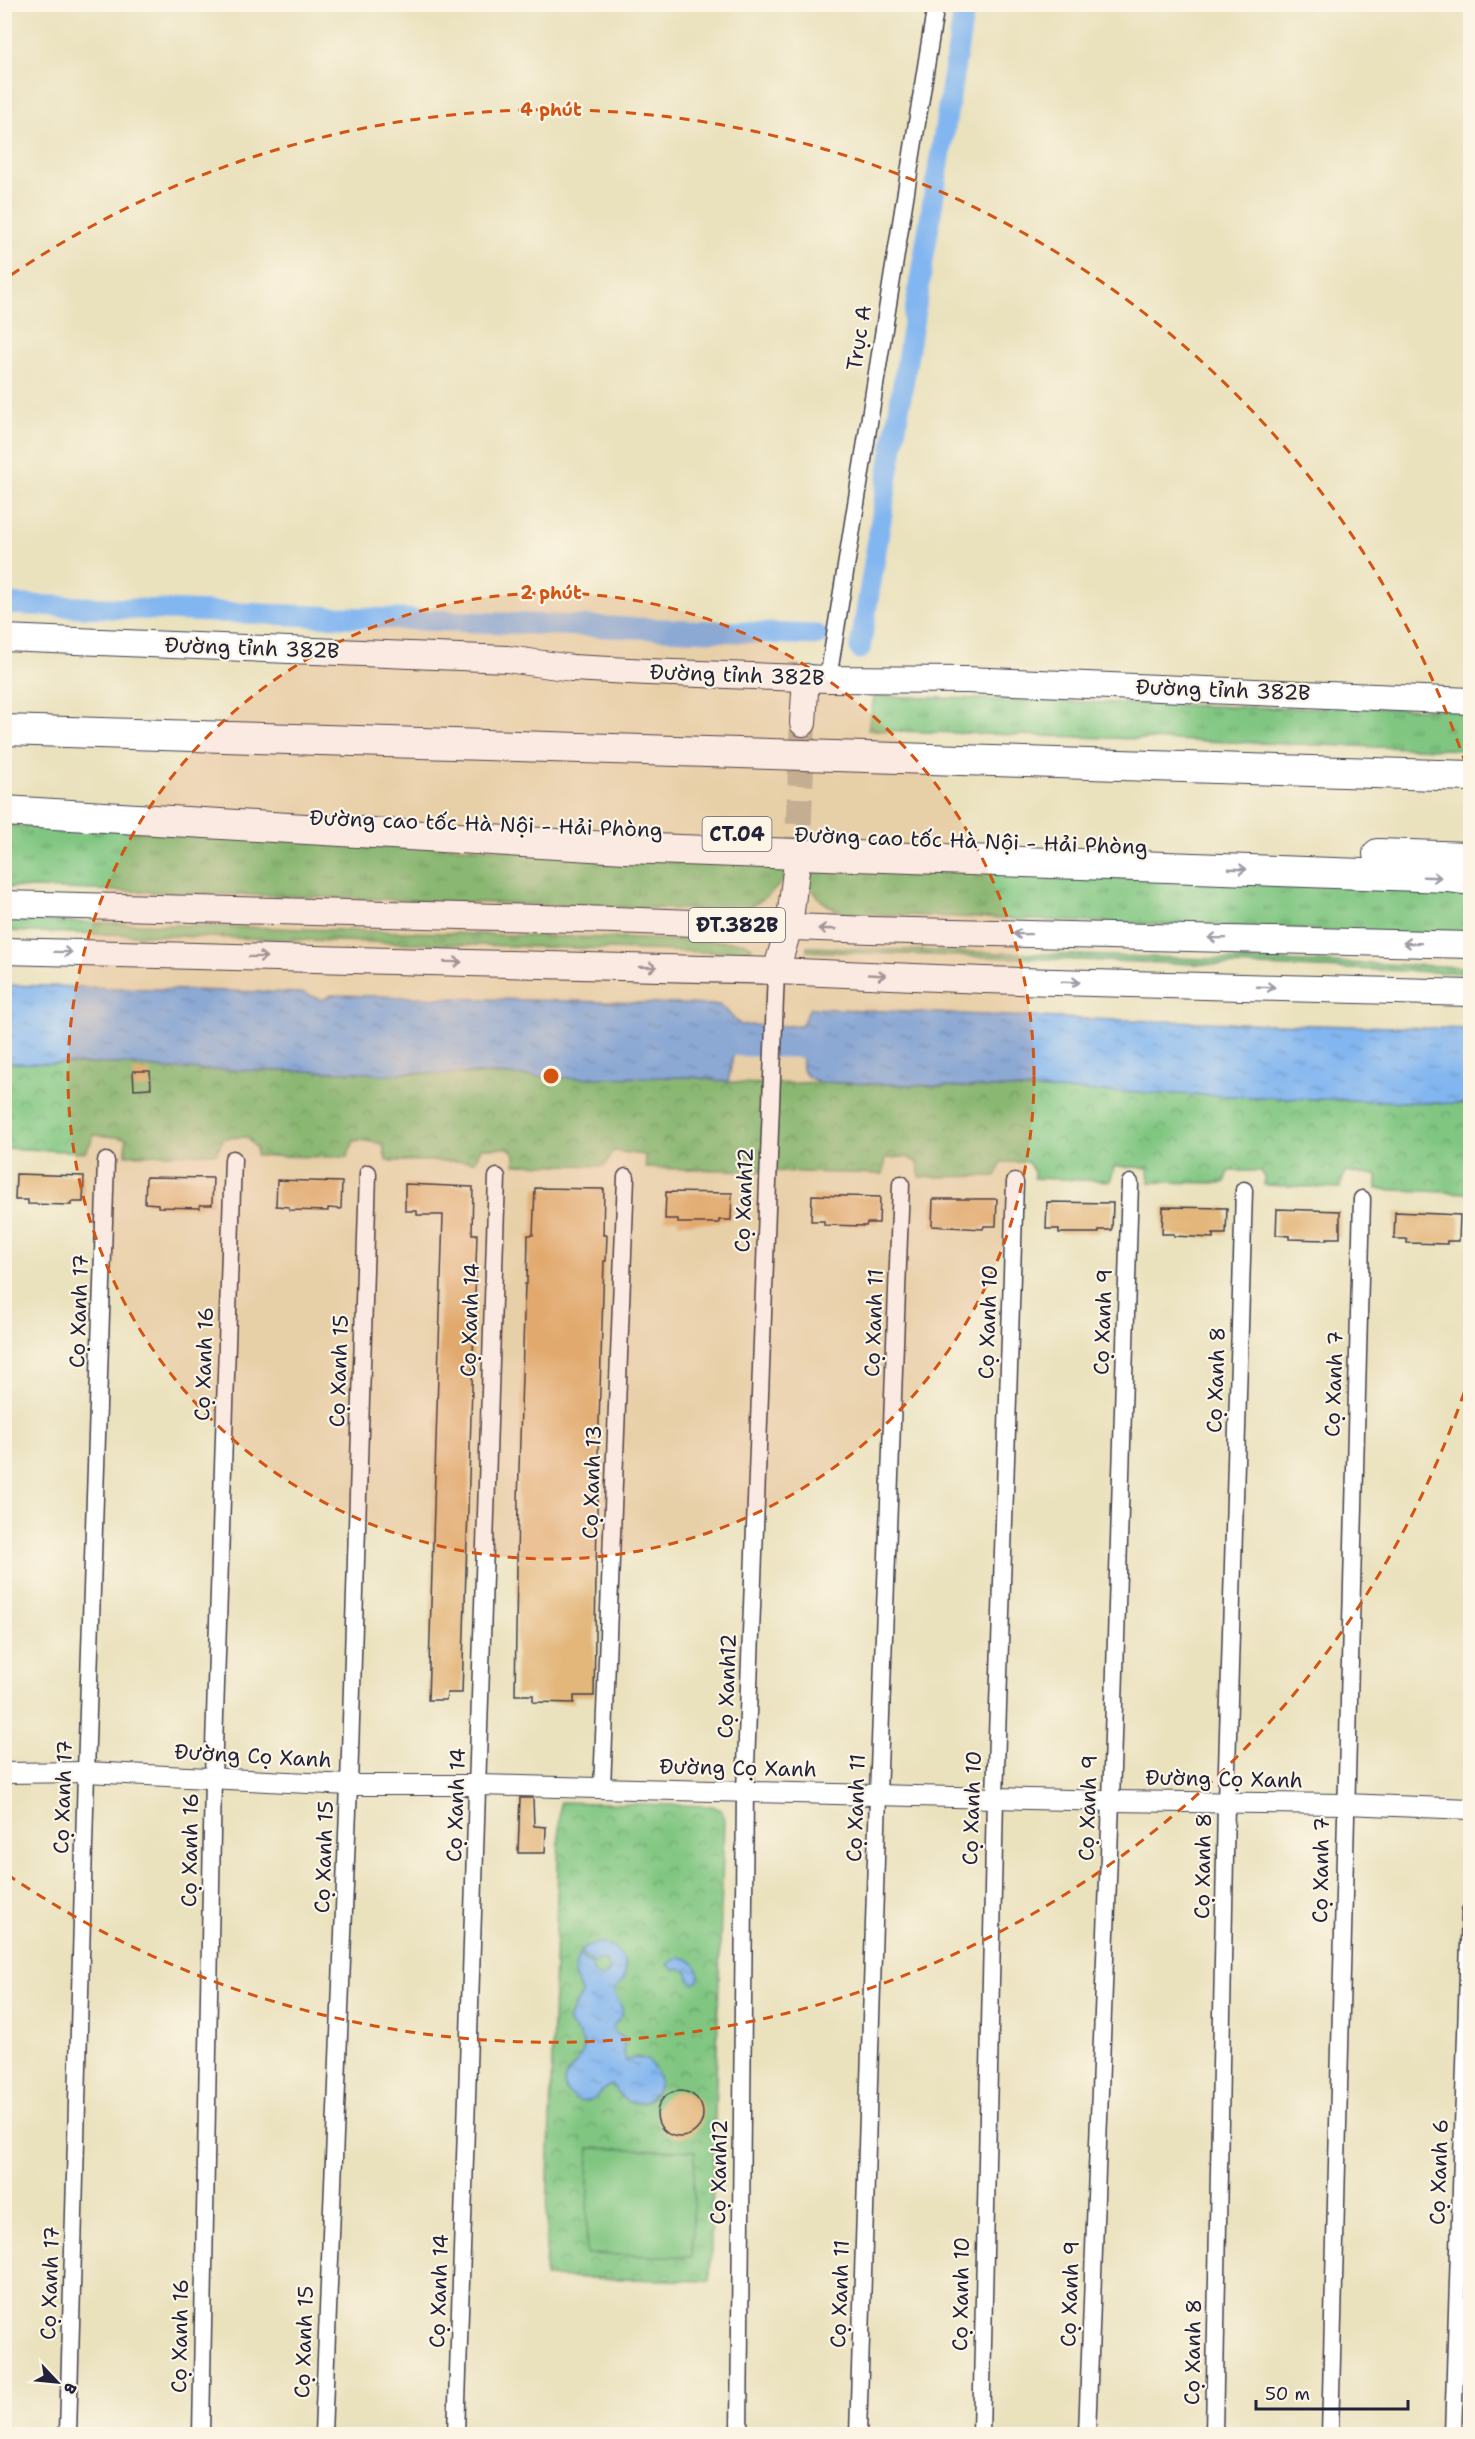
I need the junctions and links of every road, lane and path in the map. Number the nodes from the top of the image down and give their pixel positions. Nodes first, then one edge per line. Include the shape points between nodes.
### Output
1 (936, 4) edge
2 (4, 638) edge
3 (817, 678) junction
4 (1470, 700) edge
5 (4, 722) edge
6 (803, 723) tunnel mouth
7 (4, 730) edge
8 (1470, 757) edge
9 (1470, 776) edge
10 (4, 806) edge
11 (4, 811) edge
12 (1470, 857) edge
13 (797, 863) tunnel mouth
14 (1470, 880) edge
15 (4, 904) edge
16 (789, 927) junction
17 (1470, 945) edge
18 (4, 951) edge
19 (776, 971) junction
20 (1470, 993) edge
21 (233, 1159) dead end
22 (106, 1161) dead end
23 (368, 1173) dead end
24 (497, 1177) dead end
25 (626, 1178) dead end
26 (1015, 1182) dead end
27 (1130, 1183) dead end
28 (901, 1184) dead end
29 (1244, 1190) dead end
30 (1362, 1198) dead end
31 (86, 1772) junction
32 (4, 1773) edge
33 (213, 1777) junction
34 (349, 1785) junction
35 (479, 1785) junction
36 (602, 1788) junction
37 (746, 1792) junction
38 (878, 1795) junction
39 (994, 1798) junction
40 (1111, 1801) junction
41 (1226, 1803) junction
42 (1345, 1804) junction
43 (1470, 1809) edge
44 (1470, 1911) edge
45 (68, 2434) edge
46 (201, 2434) edge
47 (323, 2434) edge
48 (456, 2434) edge
49 (739, 2434) edge
50 (858, 2434) edge
51 (981, 2434) edge
52 (1087, 2434) edge
53 (1214, 2434) edge
54 (1330, 2434) edge
55 (1453, 2434) edge

1 - 3 street, Trục A
2 - 3 main road, Đường tỉnh 382B via 507,659 572,668
3 - 4 main road, Đường tỉnh 382B via 967,680
3 - 6 main road
5 - 8 highway via 691,733
7 - 9 highway
10 - 12 highway, Đường cao tốc Hà Nội - Hải Phòng / CT.04
11 -> 14 highway via 625,848 1127,864
13 - 16 main road
15 - 16 main road, ĐT.382B
17 -> 16 main road, ĐT.382B
16 - 19 main road
18 -> 19 main road, ĐT.382B
19 -> 20 main road, ĐT.382B
19 - 37 street, Cọ Xanh12
21 - 33 street, Cọ Xanh 16
22 - 31 street, Cọ Xanh 17
23 - 34 street, Cọ Xanh 15
24 - 35 street, Cọ Xanh 14
25 - 36 street, Cọ Xanh 13
26 - 39 street, Cọ Xanh 10
27 - 40 street, Cọ Xanh 9
28 - 38 street, Cọ Xanh 11
29 - 41 street, Cọ Xanh 8
30 - 42 street, Cọ Xanh 7
31 - 32 street, Đường Cọ Xanh
31 - 33 street, Đường Cọ Xanh
31 - 45 street, Cọ Xanh 17
33 - 34 street, Đường Cọ Xanh
33 - 46 street, Cọ Xanh 16
34 - 35 street, Đường Cọ Xanh
34 - 47 street, Cọ Xanh 15
35 - 36 street, Đường Cọ Xanh
35 - 48 street, Cọ Xanh 14
36 - 37 street, Đường Cọ Xanh
37 - 38 street, Đường Cọ Xanh
37 - 49 street, Cọ Xanh12
38 - 39 street, Đường Cọ Xanh
38 - 50 street, Cọ Xanh 11
39 - 40 street, Đường Cọ Xanh
39 - 51 street, Cọ Xanh 10
40 - 41 street, Đường Cọ Xanh
40 - 52 street, Cọ Xanh 9
41 - 42 street, Đường Cọ Xanh
41 - 53 street, Cọ Xanh 8
42 - 43 street, Đường Cọ Xanh
42 - 54 street, Cọ Xanh 7
44 - 55 street, Cọ Xanh 6

